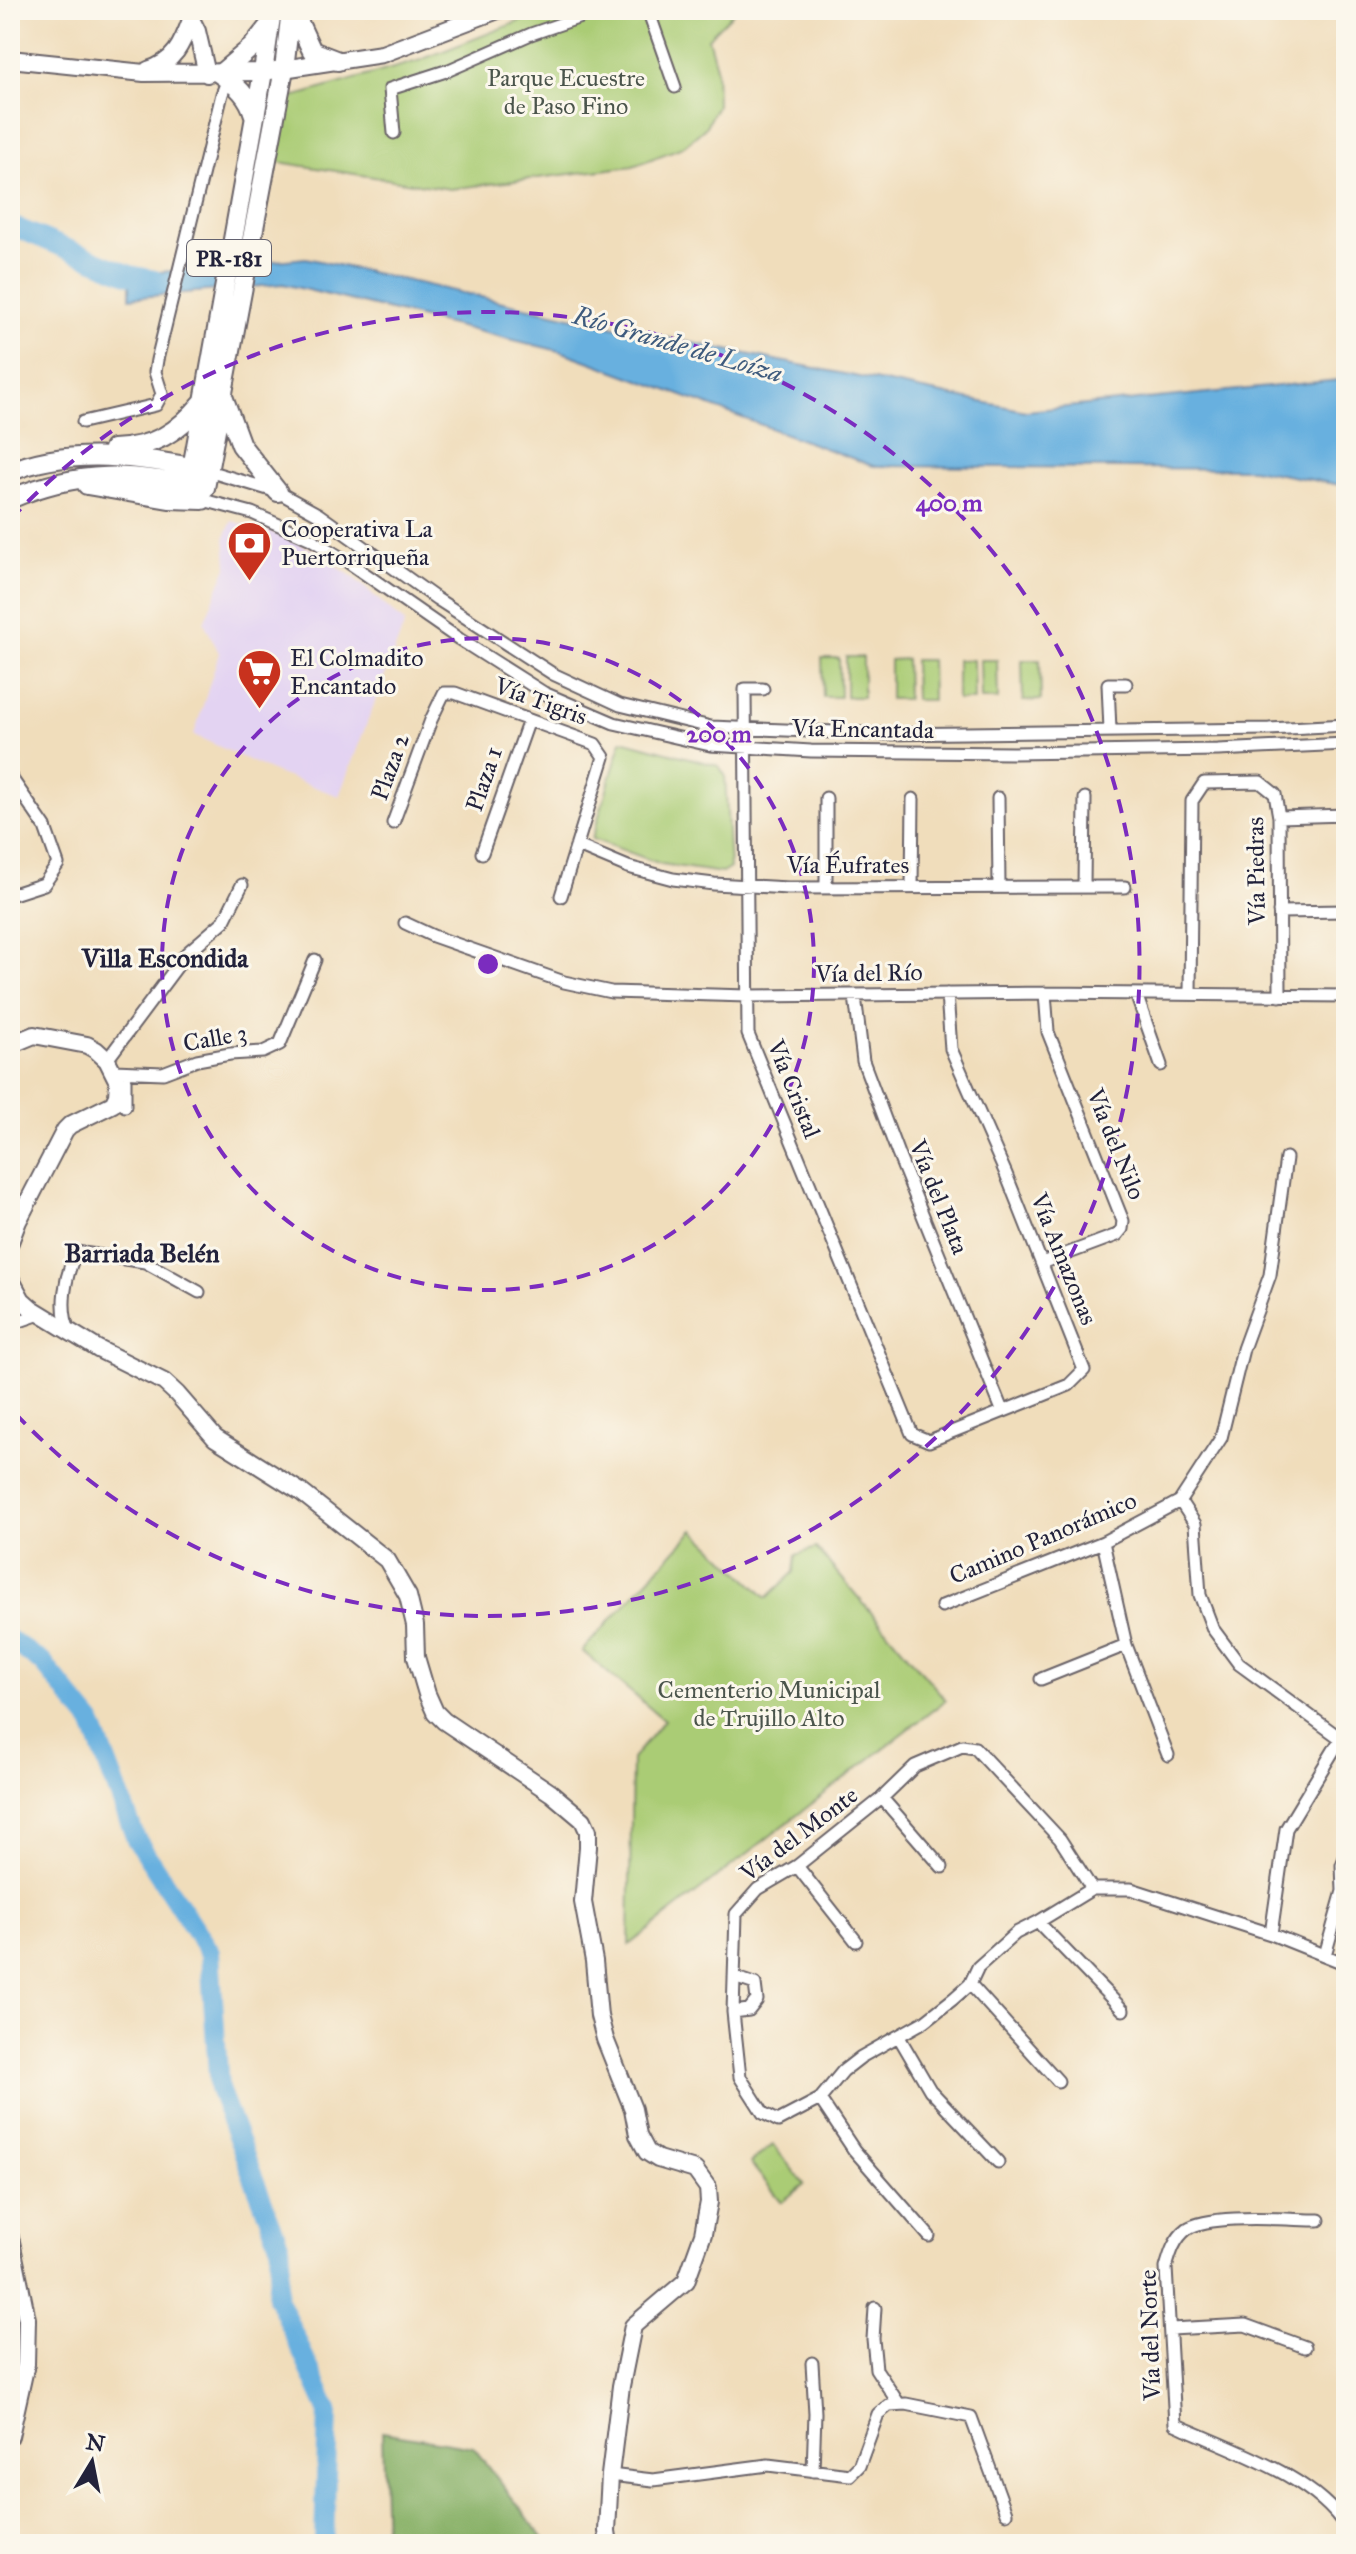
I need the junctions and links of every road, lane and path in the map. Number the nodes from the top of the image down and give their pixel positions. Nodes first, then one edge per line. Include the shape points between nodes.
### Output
1 (292, 10) edge
2 (498, 10) edge
3 (601, 10) edge
4 (648, 10) edge
5 (189, 15) edge
6 (270, 18) edge
7 (10, 59) edge
8 (338, 61) junction
9 (284, 69) junction
10 (263, 72) junction
11 (137, 73) junction
12 (218, 76) junction
13 (675, 87) dead end
14 (258, 127) junction
15 (394, 133) dead end
16 (215, 391) junction
17 (83, 422) dead end
18 (50, 460) junction
19 (10, 472) edge
20 (199, 482) junction
21 (278, 492) junction
22 (10, 499) edge
23 (1126, 684) dead end
24 (763, 689) dead end
25 (455, 693) joint
26 (529, 720) junction
27 (1346, 725) edge
28 (745, 729) junction
29 (1110, 730) junction
30 (1346, 744) edge
31 (745, 747) junction
32 (10, 776) edge
33 (826, 798) dead end
34 (998, 798) dead end
35 (1085, 798) dead end
36 (913, 799) dead end
37 (1346, 815) edge
38 (1279, 817) junction
39 (393, 823) dead end
40 (578, 846) junction
41 (482, 853) dead end
42 (242, 885) dead end
43 (748, 886) junction
44 (912, 886) junction
45 (999, 886) junction
46 (826, 887) junction
47 (1084, 887) junction
48 (1125, 887) dead end
49 (10, 895) edge
50 (561, 896) dead end
51 (1346, 911) edge
52 (1279, 912) junction
53 (405, 923) dead end
54 (315, 960) dead end
55 (1045, 993) junction
56 (1190, 993) junction
57 (947, 994) junction
58 (1136, 994) junction
59 (747, 996) junction
60 (855, 996) junction
61 (1280, 996) junction
62 (1346, 996) edge
63 (10, 1045) edge
64 (1161, 1065) dead end
65 (115, 1068) junction
66 (125, 1106) dead end
67 (1286, 1158) dead end
68 (10, 1242) edge
69 (1042, 1263) junction
70 (10, 1278) edge
71 (199, 1292) dead end
72 (40, 1314) junction
73 (10, 1321) edge
74 (70, 1332) junction
75 (1002, 1410) junction
76 (920, 1437) joint
77 (1180, 1501) junction
78 (1103, 1542) junction
79 (942, 1606) dead end
80 (1126, 1645) junction
81 (1041, 1679) dead end
82 (1343, 1734) edge
83 (1168, 1755) dead end
84 (882, 1798) junction
85 (1346, 1855) edge
86 (797, 1866) junction
87 (942, 1867) dead end
88 (1092, 1889) junction
89 (1038, 1922) junction
90 (1271, 1934) junction
91 (856, 1941) dead end
92 (1325, 1955) junction
93 (1346, 1964) edge
94 (734, 1977) junction
95 (970, 1984) junction
96 (1123, 2010) dead end
97 (733, 2012) junction
98 (899, 2037) junction
99 (1058, 2081) dead end
100 (820, 2099) junction
101 (998, 2162) dead end
102 (1319, 2220) dead end
103 (929, 2236) dead end
104 (10, 2237) edge
105 (875, 2308) dead end
106 (1171, 2329) junction
107 (1305, 2347) dead end
108 (812, 2363) dead end
109 (899, 2404) junction
110 (10, 2436) edge
111 (813, 2471) junction
112 (610, 2475) junction
113 (1006, 2513) dead end
114 (1346, 2527) edge
115 (609, 2544) edge

1 - 8 main road via 312,51
1 - 9 main road, PR-181
2 - 8 main road via 382,54
3 - 15 street via 390,89
4 - 13 street
5 - 11 main road via 182,45 172,58
5 - 12 main road
6 - 10 main road, PR-181
6 - 12 main road via 252,47
7 - 11 main road
8 - 9 main road
9 - 10 main road
9 - 14 main road, PR-181
10 - 12 main road
10 - 14 main road, PR-181
11 - 12 main road
12 - 14 main road via 249,100
12 - 17 street via 222,94 155,372 162,394 156,405
14 - 16 main road, PR-181
16 - 18 main road via 185,423 154,442
16 - 20 main road, PR-181
16 - 21 main road via 241,445
18 - 19 main road
18 - 20 main road via 128,458
20 - 21 street, Vía Encantada
20 - 22 main road via 169,499 58,482
20 - 31 street, Vía Encantada via 311,539 544,693 614,723 710,745
21 - 28 street, Vía Encantada via 553,674 620,705 711,727
23 - 29 street via 1108,684
24 - 28 street, Vía Cristal via 745,689
25 - 26 street, Vía Tigris
25 - 39 street, Plaza 2 via 444,693 437,704
26 - 40 street, Vía Tigris via 595,744 604,757
26 - 41 street, Plaza 1
27 - 29 street, Vía Encantada
28 - 29 street, Vía Encantada via 886,734
28 - 31 street, Vía Cristal
30 - 31 street, Vía Encantada via 1013,753
31 - 43 street, Vía Cristal
32 - 49 street via 45,827 58,864 44,884
33 - 46 street
34 - 45 street
35 - 47 street
36 - 44 street
37 - 38 street
38 - 52 street, Vía Piedras
38 - 56 street, Vía Piedras via 1275,794 1260,782 1204,783 1192,801
40 - 43 street, Vía Éufrates via 673,879
40 - 50 street, Vía Tigris
42 - 65 street via 224,921 187,953
43 - 46 street, Vía Éufrates
43 - 59 street, Vía Cristal
44 - 45 street, Vía Éufrates
44 - 46 street, Vía Éufrates
45 - 47 street, Vía Éufrates
47 - 48 street, Vía Éufrates
51 - 52 street
52 - 61 street, Vía Piedras
53 - 59 street, Vía del Río via 564,982 611,992
54 - 65 street, Calle 3 via 280,1044 263,1052 197,1060 163,1073
55 - 57 street, Vía del Río
55 - 58 street, Vía del Río
55 - 69 street, Vía del Nilo via 1048,1032 1123,1221 1117,1235
56 - 58 street, Vía del Río
56 - 61 street, Vía del Río
57 - 60 street, Vía del Río
57 - 69 street, Vía Amazonas via 951,1049
58 - 64 street
59 - 60 street, Vía del Río
59 - 76 street, Vía Cristal via 748,1034 912,1434
60 - 75 street, Vía del Plata via 863,1061
61 - 62 street, Vía del Río
63 - 65 main road via 34,1035 87,1045
65 - 66 street
65 - 68 main road via 118,1090 113,1104 65,1130
67 - 77 street, Camino Panorámico via 1270,1275 1243,1349 1221,1438
69 - 75 street, Vía Amazonas via 1084,1370 1069,1385
70 - 72 main road via 22,1300
71 - 74 street via 145,1262 76,1252 67,1272 64,1309
72 - 73 street
72 - 74 main road
74 - 112 main road via 164,1382 215,1438 301,1492 387,1560 408,1596 416,1657 435,1712 583,1820 588,1831 583,1902 605,2039 647,2152 695,2170 708,2188 709,2202 686,2281 633,2326
75 - 76 street, Vía Amazonas via 929,1441
77 - 78 street, Camino Panorámico
77 - 82 street via 1195,1524 1200,1595 1213,1629 1239,1664
78 - 79 street, Camino Panorámico
78 - 80 street
80 - 81 street
80 - 83 street
82 - 90 street via 1286,1829
84 - 86 street, Vía del Monte
84 - 87 street
84 - 88 street, Vía del Monte via 915,1766 962,1746 975,1748 1060,1839
85 - 92 street via 1343,1891
86 - 91 street
86 - 94 street, Vía del Monte via 758,1889 736,1914
88 - 89 street, Vía del Monte
88 - 90 street via 1131,1889
89 - 95 street, Vía del Monte via 1016,1933 978,1967
89 - 96 street
90 - 92 street
92 - 93 street
94 - 97 street, Vía del Monte
94 - 97 street via 755,1984 757,2000 749,2010
95 - 98 street, Vía del Monte
95 - 99 street
97 - 100 street, Vía del Monte via 740,2077 763,2113 778,2121
98 - 100 street, Vía del Monte via 843,2071
98 - 101 street via 930,2090
100 - 103 street via 854,2150
102 - 106 street, Vía del Norte via 1215,2220 1187,2229 1172,2246 1166,2268
104 - 110 main road via 27,2319 26,2364
105 - 109 street via 876,2369
106 - 107 street via 1245,2325
106 - 114 street, Vía del Norte via 1175,2424 1297,2480
108 - 111 street
109 - 111 street via 878,2414 859,2466 850,2475
109 - 113 street via 971,2417
111 - 112 street via 768,2465 653,2480
112 - 115 main road

